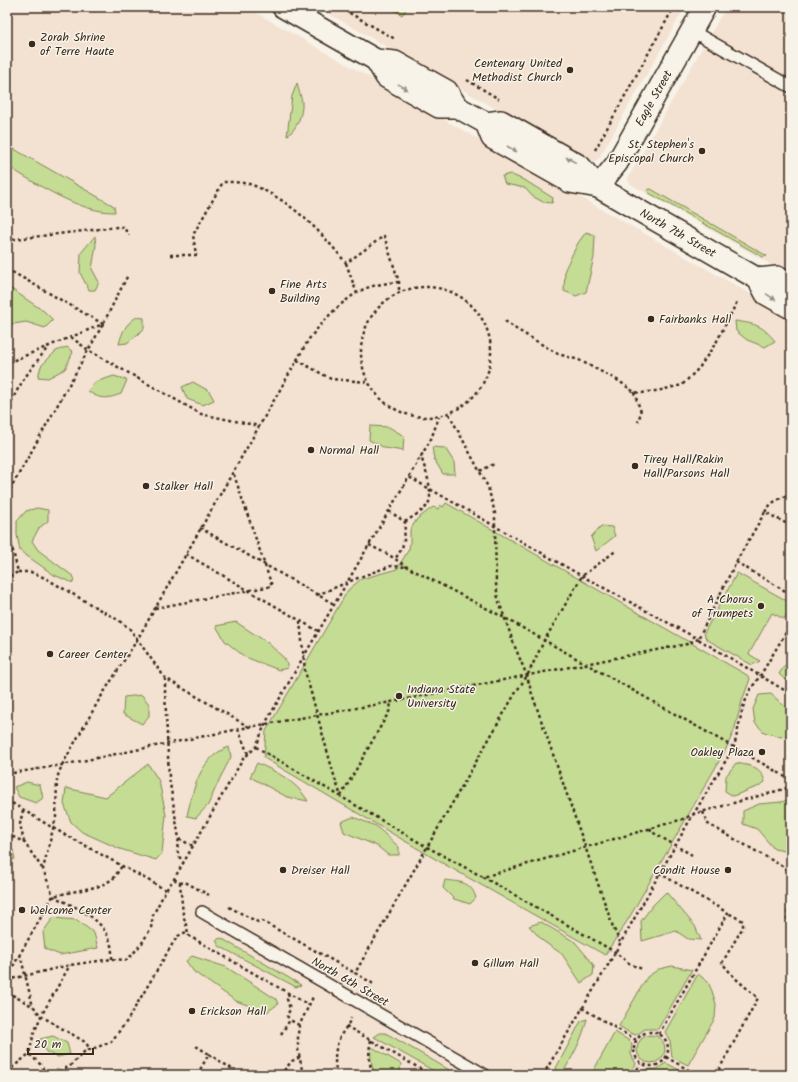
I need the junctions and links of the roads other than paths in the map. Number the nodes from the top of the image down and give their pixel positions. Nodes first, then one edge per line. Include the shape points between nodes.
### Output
1 (283, 7) edge
2 (705, 7) edge
3 (692, 30) junction
4 (791, 87) edge
5 (598, 187) junction
6 (758, 278) junction
7 (791, 285) edge
8 (791, 308) edge
9 (202, 912) dead end
10 (485, 1075) edge

1 - 5 street, North 7th Street via 376,60 395,62 447,91 457,107 486,123 501,121 580,166
2 - 3 street, Eagle Street
3 - 4 lane
3 - 5 street, Eagle Street via 617,163
5 - 6 street, North 7th Street
6 - 7 street via 777,277
6 -> 8 street via 766,294
9 - 10 lane, North 6th Street

